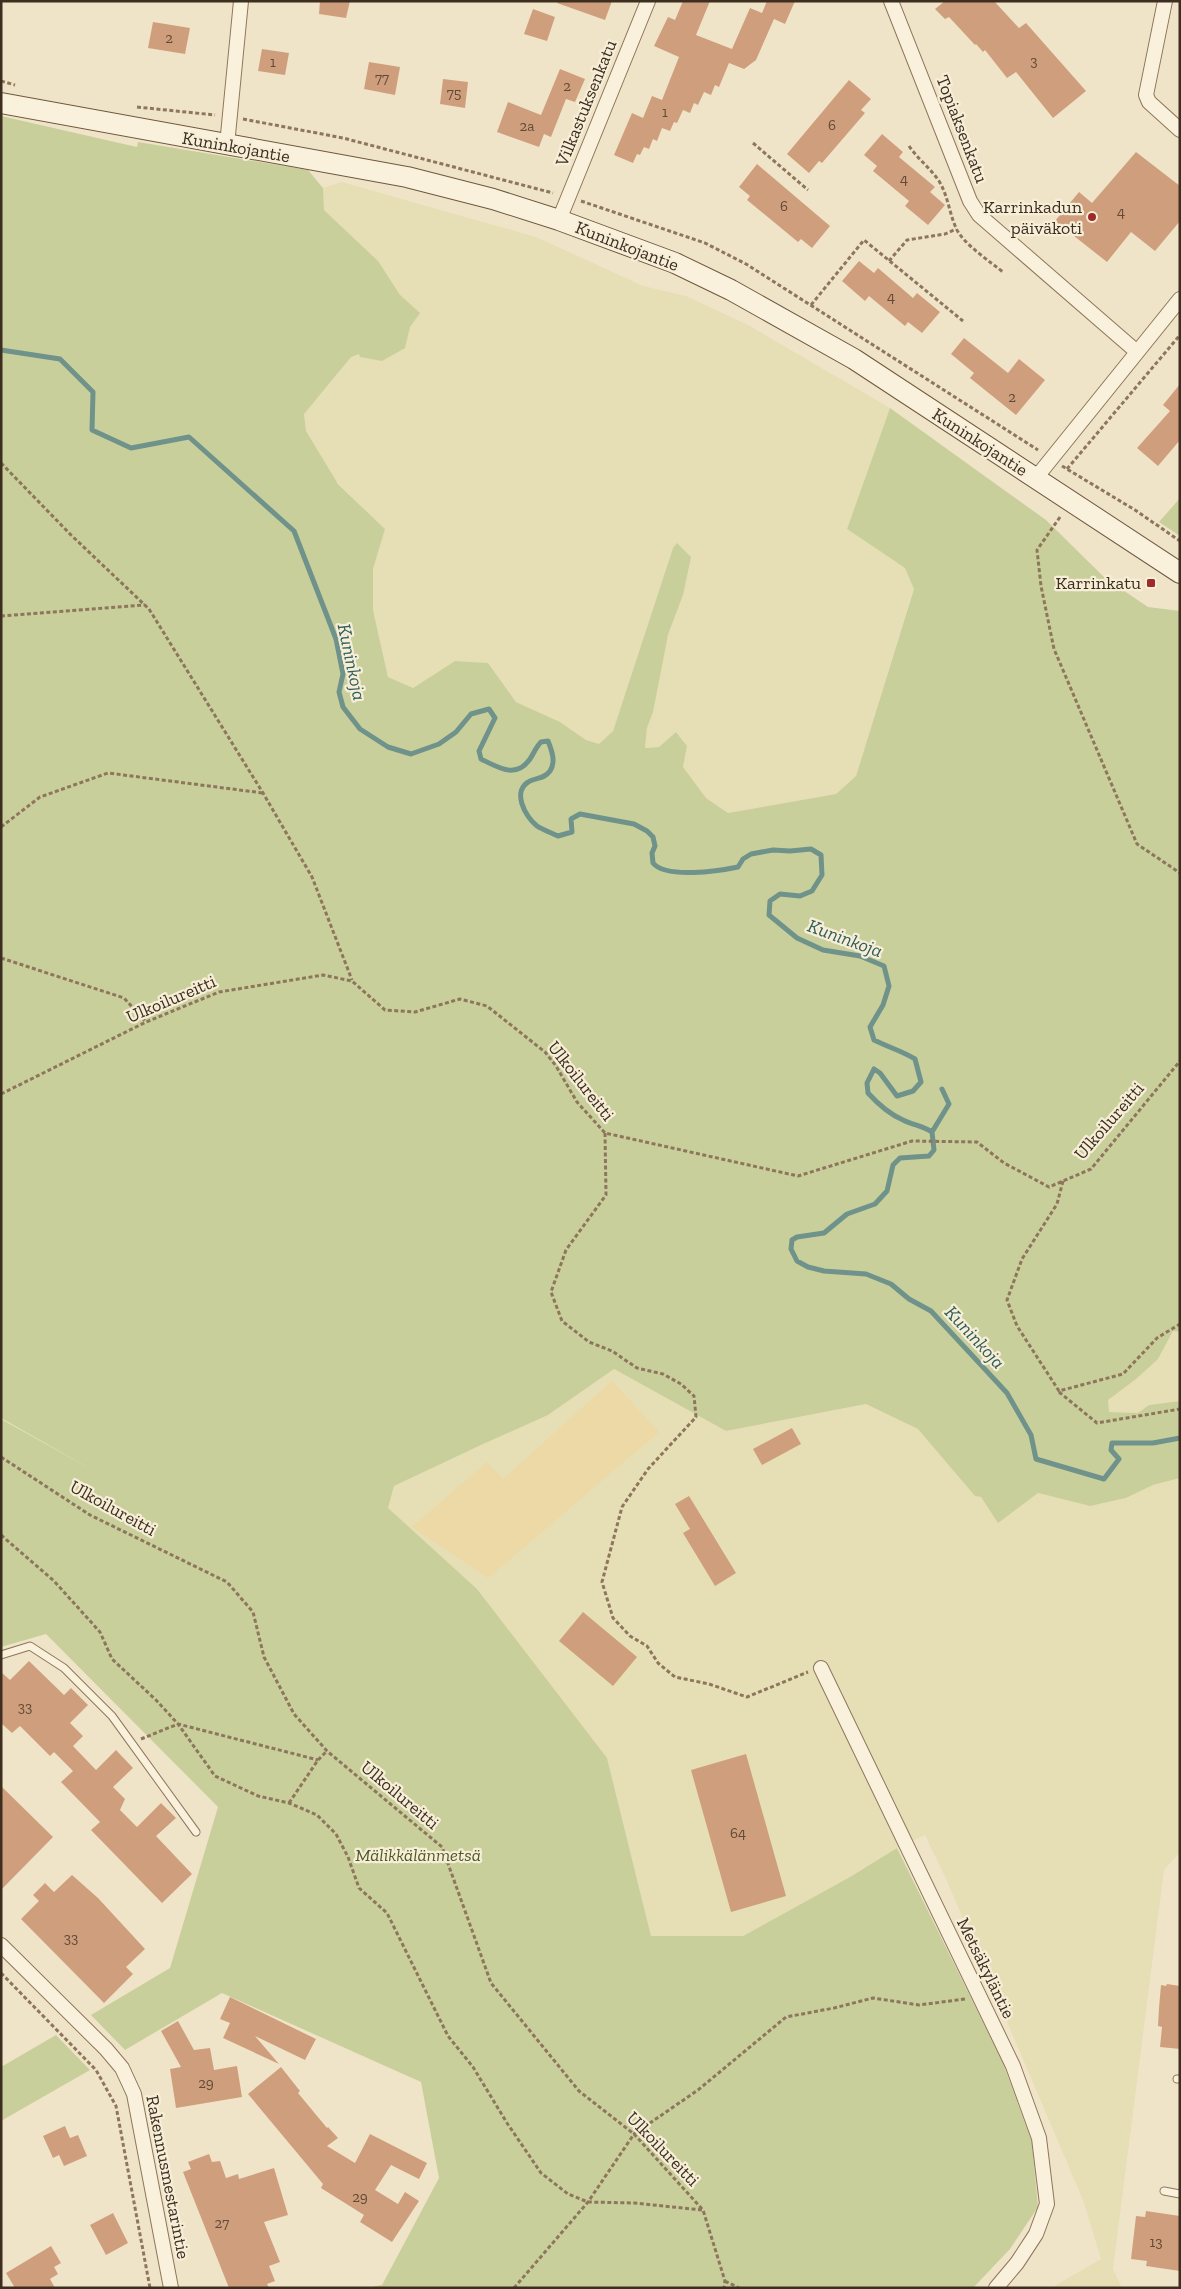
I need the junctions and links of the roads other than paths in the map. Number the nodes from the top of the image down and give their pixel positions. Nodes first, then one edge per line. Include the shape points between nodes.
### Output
1 (240, 1) edge
2 (648, 1) edge
3 (891, 1) edge
4 (1165, 1) edge
5 (1, 102) edge
6 (1180, 130) edge
7 (227, 145) junction
8 (559, 220) junction
9 (1180, 300) edge
10 (1137, 352) junction
11 (1035, 479) junction
12 (1180, 573) edge
13 (1, 1655) edge
14 (821, 1668) road end
15 (196, 1832) dead end
16 (1, 1945) edge
17 (1164, 2191) dead end
18 (1180, 2194) edge
19 (171, 2288) edge
20 (996, 2288) edge

1 - 7 street
2 - 8 street, Vilkastuksenkatu
3 - 10 street, Topiaksenkatu via 970,201 979,215
4 - 6 street via 1146,94 1148,102
5 - 7 main road, Kuninkojantie
7 - 8 main road, Kuninkojantie via 407,177
8 - 11 main road, Kuninkojantie via 675,263 731,290 854,359
9 - 10 street
10 - 11 street
11 - 12 main road, Kuninkojantie
13 - 15 lane via 30,1646 64,1668 112,1716
14 - 20 street, Metsäkyläntie via 1013,2066 1039,2138 1047,2204 1036,2234
16 - 19 street, Rakennusmestarintie via 122,2068 134,2094
17 - 18 lane

